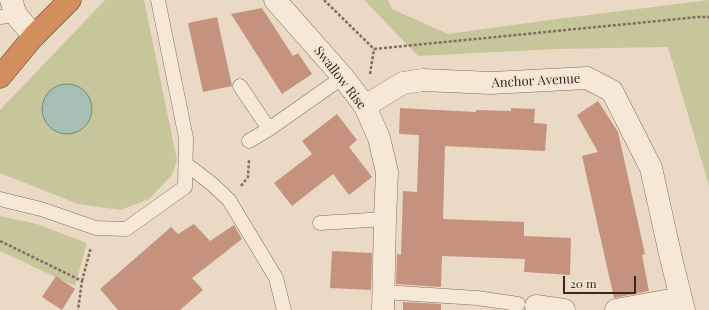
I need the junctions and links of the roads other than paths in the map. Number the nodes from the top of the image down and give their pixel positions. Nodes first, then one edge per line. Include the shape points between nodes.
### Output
1 (70, 0) edge
2 (158, 0) edge
3 (275, 0) edge
4 (9, 10) edge
5 (34, 36) junction
6 (0, 77) edge
7 (343, 77) junction
8 (240, 86) dead end
9 (365, 106) junction
10 (269, 129) junction
11 (249, 141) road end
12 (186, 164) junction
13 (0, 199) edge
14 (385, 220) junction
15 (320, 223) dead end
16 (383, 301) edge
17 (682, 304) edge
18 (527, 305) joint
19 (284, 310) edge
20 (564, 310) edge
21 (616, 310) edge

1 - 5 highway
2 - 12 lane via 186,138
3 - 7 street, Swallow Rise
4 - 5 street
5 - 6 highway
7 - 9 street, Swallow Rise
7 - 10 lane
8 - 10 lane
9 - 14 street, Swallow Rise via 379,138 387,172
9 - 17 street, Anchor Avenue via 403,83 423,80 490,84 587,78 612,91 651,168
10 - 11 lane
12 - 13 lane via 184,187 126,229 96,228 41,209
12 - 19 lane via 229,200 276,278
14 - 15 lane
14 - 16 street, Swallow Rise
16 - 18 lane via 477,298
17 - 21 street, Anchor Avenue
18 - 20 street

